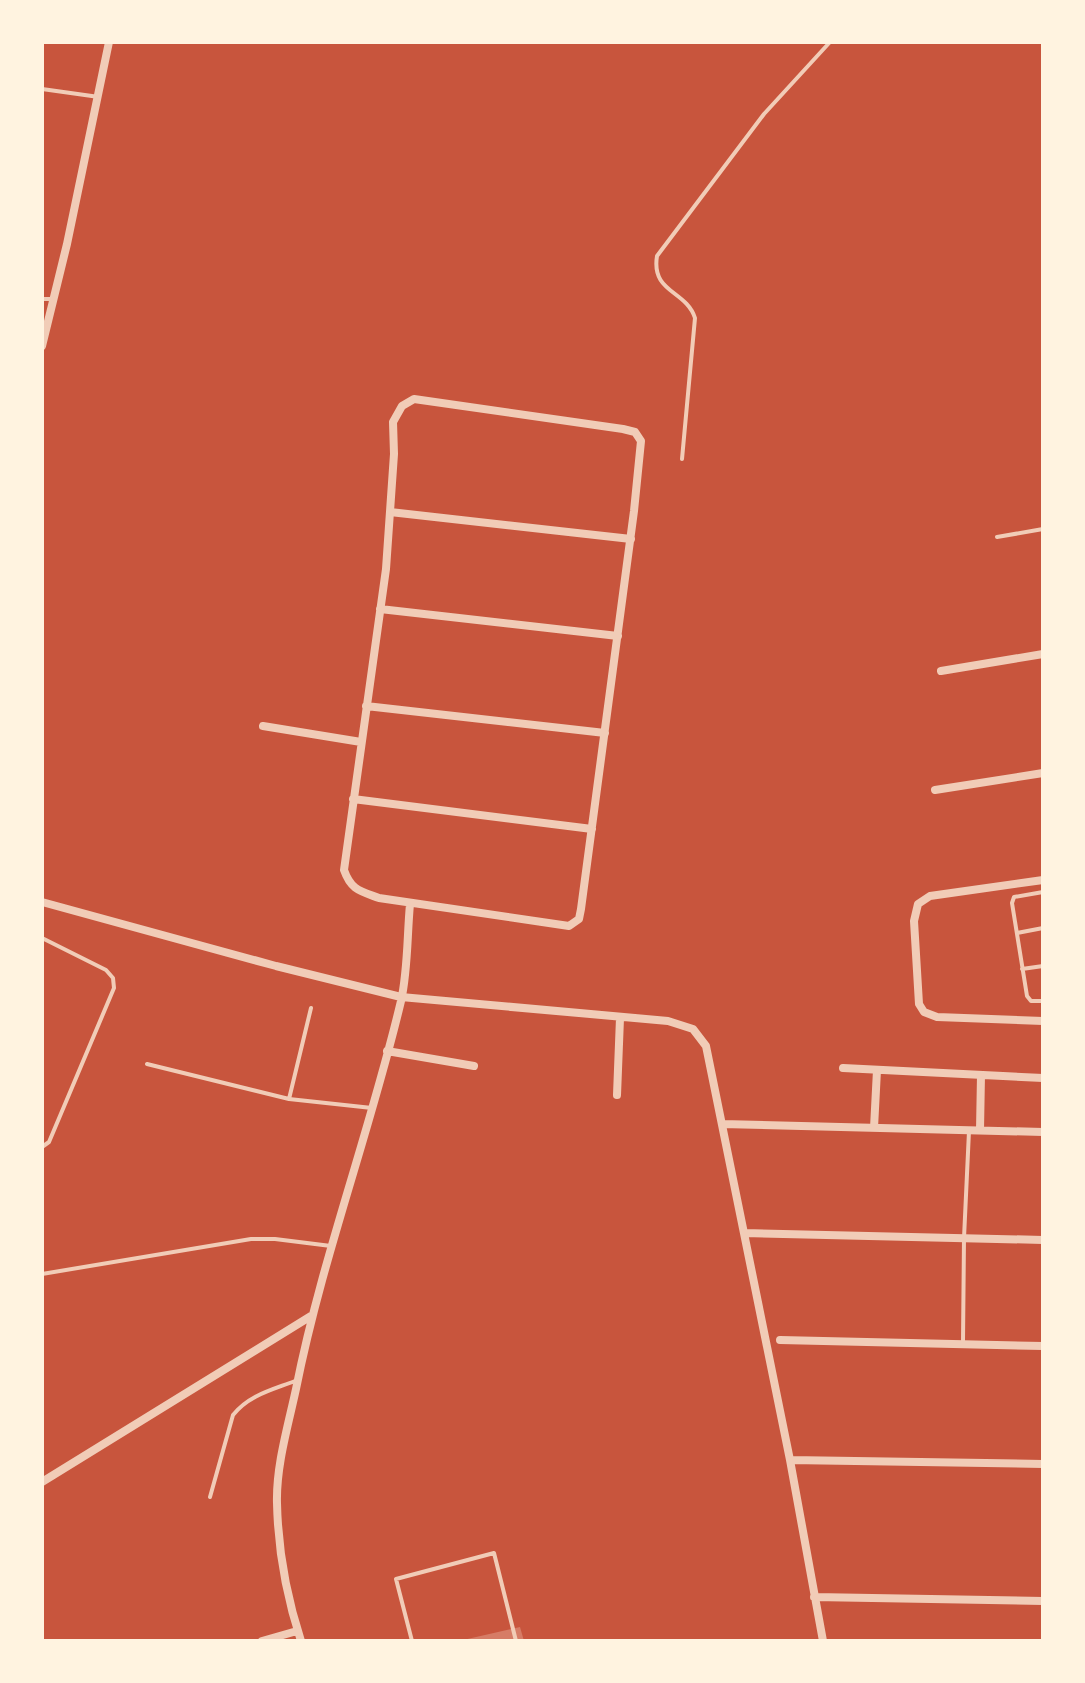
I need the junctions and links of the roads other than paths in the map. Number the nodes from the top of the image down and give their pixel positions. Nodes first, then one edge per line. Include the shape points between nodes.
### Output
1 (109, 42) edge
2 (830, 42) edge
3 (42, 89) edge
4 (99, 97) junction
5 (42, 299) edge
6 (53, 299) junction
7 (42, 346) edge
8 (682, 459) dead end
9 (390, 512) junction
10 (1043, 529) edge
11 (997, 537) dead end
12 (631, 539) junction
13 (380, 609) junction
14 (618, 636) junction
15 (1043, 654) edge
16 (941, 671) dead end
17 (366, 706) junction
18 (263, 726) dead end
19 (605, 733) junction
20 (361, 742) junction
21 (1043, 773) edge
22 (935, 790) dead end
23 (353, 799) junction
24 (592, 829) junction
25 (1043, 880) edge
26 (1043, 892) edge
27 (46, 903) edge
28 (410, 904) junction
29 (42, 913) edge
30 (1043, 928) edge
31 (1017, 933) junction
32 (42, 938) edge
33 (1043, 966) edge
34 (1022, 969) junction
35 (401, 997) junction
36 (1043, 1001) edge
37 (311, 1008) dead end
38 (620, 1018) junction
39 (1043, 1021) edge
40 (387, 1051) junction
41 (147, 1064) dead end
42 (474, 1066) dead end
43 (843, 1068) dead end
44 (877, 1070) junction
45 (981, 1075) junction
46 (1043, 1078) edge
47 (617, 1095) dead end
48 (289, 1099) junction
49 (373, 1108) junction
50 (722, 1124) junction
51 (874, 1128) junction
52 (969, 1130) junction
53 (980, 1130) junction
54 (1043, 1132) edge
55 (42, 1147) edge
56 (744, 1233) junction
57 (964, 1238) junction
58 (1043, 1240) edge
59 (331, 1246) junction
60 (42, 1274) edge
61 (311, 1316) junction
62 (780, 1340) dead end
63 (963, 1344) junction
64 (1043, 1346) edge
65 (297, 1380) junction
66 (790, 1460) junction
67 (1043, 1464) edge
68 (42, 1482) edge
69 (210, 1497) dead end
70 (814, 1597) junction
71 (1043, 1601) edge
72 (297, 1631) junction
73 (262, 1641) edge
74 (301, 1641) edge
75 (412, 1641) edge
76 (516, 1641) edge
77 (823, 1641) edge

1 - 4 street
2 - 8 lane via 764,114 657,256 659,280 691,306 695,318
3 - 4 lane
4 - 6 street
5 - 6 lane
6 - 7 street
9 - 12 street
9 - 12 street via 393,422 402,406 414,399 635,432 641,458
9 - 13 street
10 - 11 lane
12 - 14 street
13 - 14 street
13 - 17 street
14 - 19 street
15 - 16 street
17 - 19 street
17 - 20 street
18 - 20 street
19 - 24 street
20 - 23 street
21 - 22 street
23 - 24 street
23 - 28 street via 344,870 349,883 361,892
24 - 28 street via 579,919 569,926
25 - 39 street via 930,896 918,904 914,921 919,1004 924,1012 937,1017
26 - 31 lane via 1014,897
27 - 29 lane
27 - 35 street
28 - 35 street
30 - 31 lane
31 - 34 lane
32 - 55 lane via 106,970 114,988 49,1142
33 - 34 lane
34 - 36 lane via 1027,996
35 - 38 street
35 - 40 street
37 - 48 lane
38 - 47 street
38 - 50 street via 668,1021 693,1029 706,1046
40 - 42 street
40 - 49 street
41 - 48 lane
43 - 44 street
44 - 45 street
44 - 51 street
45 - 46 street
45 - 53 street
48 - 49 lane
49 - 59 street
50 - 51 street
50 - 56 street
51 - 52 street
52 - 53 street
52 - 57 lane
53 - 54 street
56 - 57 street
56 - 66 street
57 - 58 street
57 - 63 lane
59 - 60 lane via 251,1239
59 - 61 street
61 - 65 street
61 - 68 street
62 - 63 street
63 - 64 street
65 - 69 lane via 255,1396 233,1415
65 - 72 street via 277,1501
66 - 67 street
66 - 70 street
70 - 71 street
70 - 77 street
72 - 73 street
72 - 74 street
75 - 76 lane via 396,1579 494,1553

